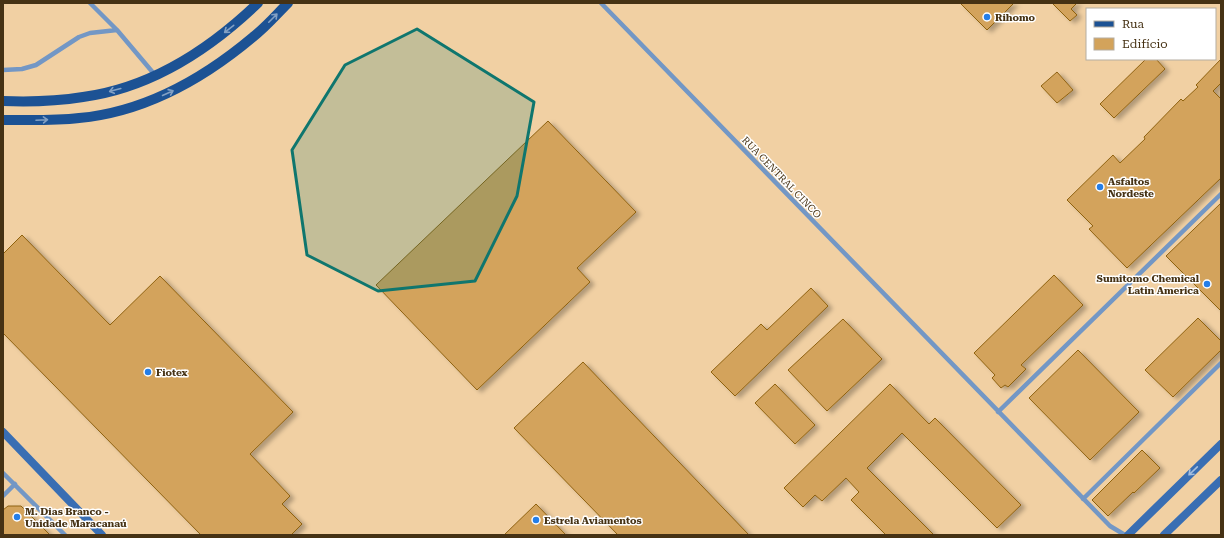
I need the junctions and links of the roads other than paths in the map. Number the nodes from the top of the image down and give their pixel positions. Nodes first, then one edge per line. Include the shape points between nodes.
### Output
1 (90, 3) edge
2 (258, 3) edge
3 (288, 3) edge
4 (601, 3) edge
5 (117, 30) junction
6 (3, 70) edge
7 (155, 75) junction
8 (3, 101) edge
9 (3, 120) edge
10 (1221, 194) edge
11 (1221, 363) edge
12 (998, 412) junction
13 (3, 432) edge
14 (1221, 444) edge
15 (3, 473) edge
16 (1221, 480) edge
17 (15, 484) junction
18 (3, 496) edge
19 (1083, 499) junction
20 (65, 535) edge
21 (102, 535) edge
22 (1125, 535) edge
23 (1128, 535) edge
24 (1164, 535) edge

1 - 5 lane
2 -> 7 main road via 207,46
9 -> 3 main road via 80,118 116,112 148,102 183,86 222,62
4 - 12 lane, RUA CENTRAL CINCO
5 - 6 lane via 79,37 29,68
5 - 7 lane
7 -> 8 main road via 127,86 83,97
10 - 12 lane
11 - 19 lane
12 - 19 lane, RUA CENTRAL CINCO
13 - 21 street
14 -> 23 street
15 - 17 lane
16 - 24 street
17 - 18 lane
17 - 20 lane
19 - 22 lane, RUA CENTRAL CINCO via 1110,526

